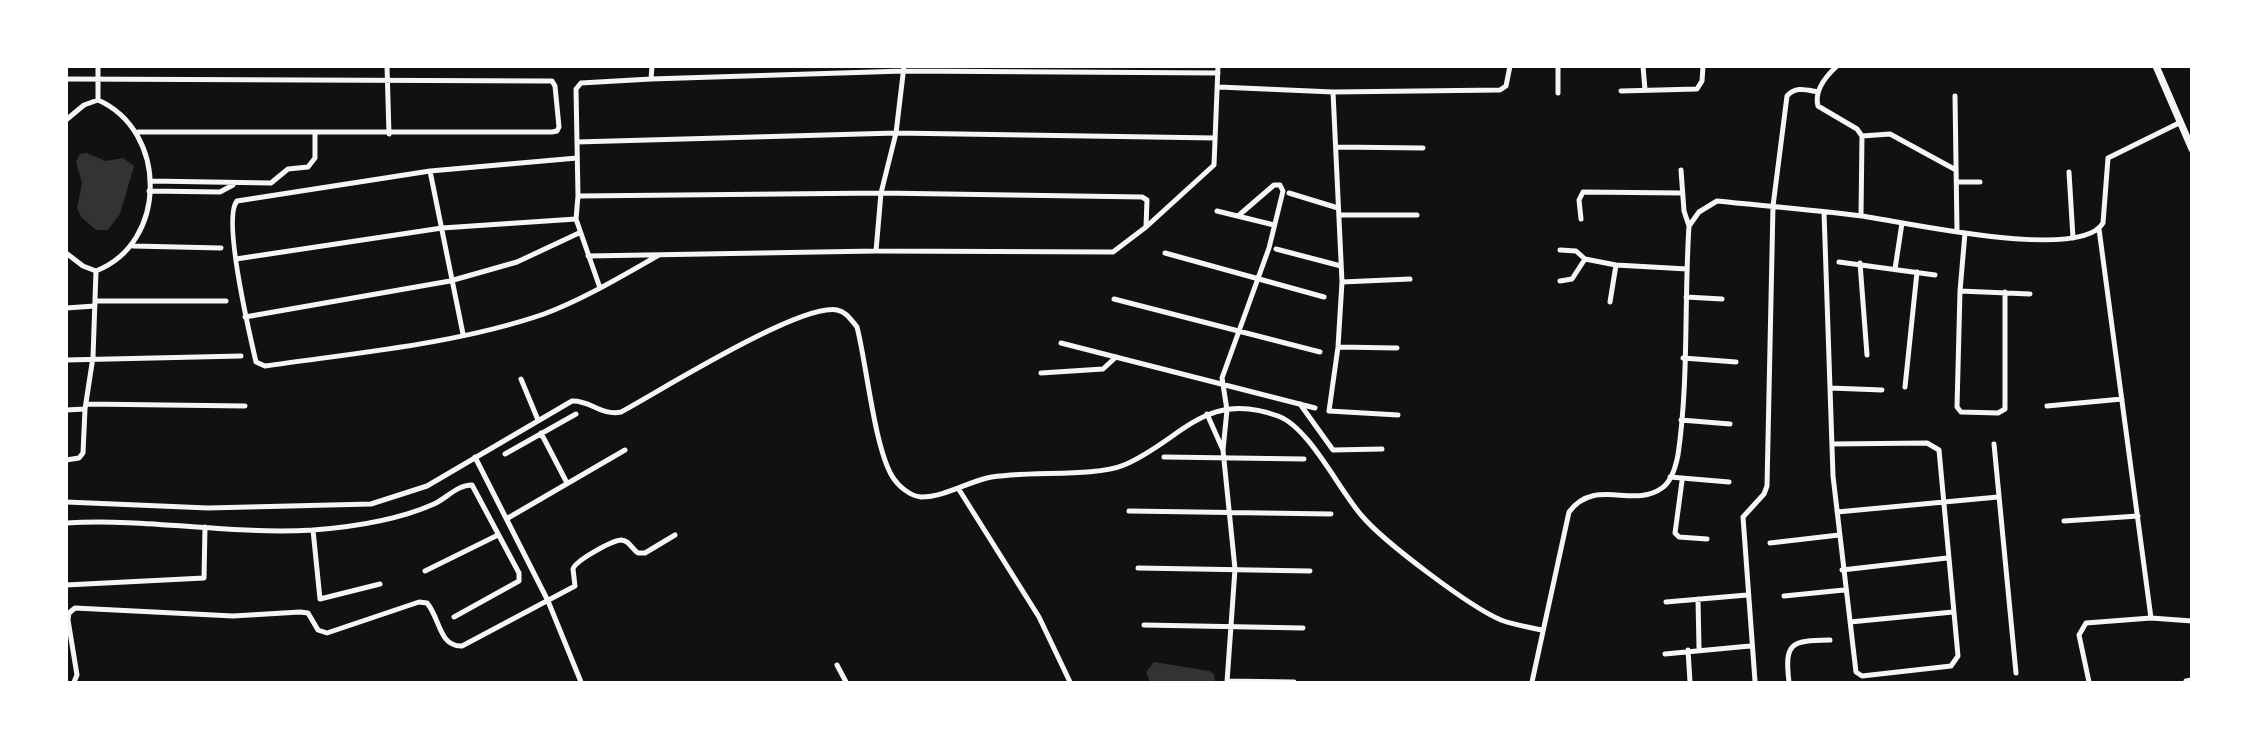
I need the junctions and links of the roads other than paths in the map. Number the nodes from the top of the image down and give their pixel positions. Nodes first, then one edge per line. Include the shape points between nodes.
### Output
1 (97, 66) edge
2 (387, 66) edge
3 (652, 66) edge
4 (1510, 66) edge
5 (1558, 66) edge
6 (1643, 66) edge
7 (1703, 66) edge
8 (1837, 66) edge
9 (2156, 66) edge
10 (904, 69) edge
11 (1219, 70) edge
12 (66, 79) edge
13 (98, 79) junction
14 (651, 79) junction
15 (387, 81) junction
16 (1219, 88) junction
17 (1645, 90) junction
18 (1622, 91) dead end
19 (1333, 92) junction
20 (1818, 92) junction
21 (1559, 93) dead end
22 (1955, 96) dead end
23 (97, 100) junction
24 (66, 120) edge
25 (2179, 123) junction
26 (138, 132) junction
27 (315, 133) junction
28 (896, 133) junction
29 (389, 134) junction
30 (1862, 136) junction
31 (1215, 138) junction
32 (577, 142) junction
33 (1336, 147) junction
34 (1423, 148) dead end
35 (2192, 149) edge
36 (577, 158) junction
37 (1681, 170) dead end
38 (1956, 170) junction
39 (430, 171) junction
40 (2069, 172) dead end
41 (149, 181) junction
42 (1957, 182) junction
43 (1980, 182) dead end
44 (233, 185) junction
45 (149, 191) junction
46 (1682, 192) junction
47 (881, 193) junction
48 (1289, 193) dead end
49 (578, 196) junction
50 (1773, 206) junction
51 (1217, 211) dead end
52 (1339, 211) junction
53 (1824, 212) junction
54 (1417, 215) dead end
55 (1238, 216) junction
56 (1861, 216) junction
57 (576, 219) junction
58 (1581, 219) dead end
59 (1902, 223) junction
60 (1275, 225) junction
61 (1689, 226) junction
62 (1146, 227) junction
63 (442, 228) junction
64 (2099, 229) junction
65 (1957, 231) junction
66 (579, 233) junction
67 (1965, 233) junction
68 (2073, 239) junction
69 (133, 246) junction
70 (221, 247) dead end
71 (1276, 249) dead end
72 (1560, 250) dead end
73 (876, 251) junction
74 (66, 253) edge
75 (1165, 253) dead end
76 (659, 255) junction
77 (588, 256) junction
78 (236, 259) junction
79 (1585, 259) junction
80 (1839, 261) dead end
81 (1860, 264) junction
82 (1616, 265) junction
83 (1341, 266) junction
84 (1687, 269) junction
85 (1895, 269) junction
86 (96, 271) junction
87 (1917, 272) junction
88 (1935, 275) dead end
89 (1256, 279) junction
90 (1410, 279) dead end
91 (450, 281) junction
92 (1560, 281) dead end
93 (1342, 282) junction
94 (600, 288) junction
95 (1960, 291) junction
96 (2006, 292) junction
97 (2030, 294) dead end
98 (1324, 297) dead end
99 (1686, 297) junction
100 (1114, 299) dead end
101 (1722, 299) dead end
102 (226, 301) dead end
103 (1610, 302) dead end
104 (95, 303) junction
105 (66, 308) edge
106 (245, 317) junction
107 (1237, 331) junction
108 (463, 334) junction
109 (1061, 343) dead end
110 (1338, 347) junction
111 (1397, 348) dead end
112 (1320, 352) dead end
113 (1867, 355) dead end
114 (241, 356) dead end
115 (93, 357) junction
116 (1116, 357) junction
117 (1684, 358) junction
118 (66, 360) edge
119 (1736, 362) dead end
120 (1041, 373) dead end
121 (521, 379) dead end
122 (1222, 385) junction
123 (1905, 387) dead end
124 (1830, 388) junction
125 (1882, 390) dead end
126 (2122, 399) junction
127 (1300, 404) junction
128 (85, 406) junction
129 (245, 406) dead end
130 (2047, 406) dead end
131 (1315, 408) dead end
132 (66, 410) edge
133 (1227, 410) junction
134 (576, 414) dead end
135 (1207, 414) junction
136 (1398, 415) dead end
137 (1681, 419) junction
138 (538, 420) junction
139 (1730, 424) dead end
140 (541, 433) junction
141 (1832, 444) junction
142 (1994, 444) dead end
143 (1382, 449) dead end
144 (625, 450) dead end
145 (1223, 450) junction
146 (505, 454) dead end
147 (475, 457) junction
148 (1164, 457) dead end
149 (1224, 458) junction
150 (1304, 459) dead end
151 (66, 460) edge
152 (1670, 477) junction
153 (1682, 481) junction
154 (567, 482) junction
155 (1729, 482) dead end
156 (958, 488) junction
157 (1998, 497) junction
158 (66, 502) edge
159 (1941, 502) junction
160 (1129, 511) dead end
161 (1837, 512) junction
162 (1230, 513) junction
163 (1331, 514) dead end
164 (2138, 516) junction
165 (508, 518) junction
166 (2064, 521) dead end
167 (66, 523) edge
168 (205, 527) junction
169 (313, 530) junction
170 (498, 535) junction
171 (675, 535) dead end
172 (1839, 535) junction
173 (1707, 539) dead end
174 (1770, 543) dead end
175 (1947, 558) junction
176 (1138, 568) dead end
177 (1235, 569) junction
178 (1842, 569) junction
179 (425, 571) dead end
180 (1310, 571) dead end
181 (380, 583) dead end
182 (66, 585) edge
183 (1844, 590) junction
184 (1748, 595) junction
185 (1784, 596) dead end
186 (1698, 599) junction
187 (548, 601) junction
188 (1666, 602) dead end
189 (1953, 612) junction
190 (454, 617) dead end
191 (2151, 618) junction
192 (2192, 621) edge
193 (1850, 622) junction
194 (1144, 625) dead end
195 (1232, 627) junction
196 (1303, 628) dead end
197 (1542, 630) junction
198 (1830, 640) dead end
199 (1751, 646) junction
200 (1699, 648) junction
201 (1688, 650) junction
202 (1664, 654) dead end
203 (837, 665) dead end
204 (2016, 673) dead end
205 (1755, 681) edge
206 (74, 682) edge
207 (581, 682) edge
208 (846, 682) edge
209 (1070, 682) edge
210 (1227, 682) edge
211 (1294, 682) edge
212 (1532, 682) edge
213 (1690, 682) edge
214 (1789, 682) edge
215 (2089, 682) edge

1 - 13 street
2 - 15 street
3 - 14 street
4 - 19 street via 1506,86 1500,90
5 - 21 street
6 - 17 street
7 - 17 street via 1697,89
8 - 20 street
9 - 25 street
10 - 11 street
10 - 14 street
10 - 28 street
11 - 16 street
12 - 13 street
13 - 15 street
13 - 23 street
14 - 32 street via 578,85
15 - 29 street
15 - 29 street via 552,81 559,127 552,132
16 - 19 street
16 - 31 street
17 - 18 street
19 - 33 street
20 - 30 street via 1818,106
20 - 50 street via 1802,89 1787,96
22 - 38 street
23 - 24 street
23 - 26 street via 124,116
25 - 35 street
25 - 64 street via 2108,158 2105,211
26 - 27 street
26 - 41 street
27 - 29 street
27 - 44 street via 315,158 308,167 288,169 271,183
28 - 31 street
28 - 32 street
28 - 47 street
30 - 38 street via 1890,134
30 - 56 street
31 - 62 street via 1214,165
32 - 36 street
33 - 34 street
33 - 52 street
36 - 39 street
36 - 49 street
37 - 46 street
38 - 42 street
39 - 63 street
39 - 78 street via 237,201 232,211
40 - 68 street
41 - 44 street
41 - 45 street
42 - 43 street
42 - 65 street
44 - 45 street via 220,192
45 - 69 street via 143,226
46 - 58 street via 1583,192
46 - 61 street
47 - 49 street
47 - 62 street via 1142,197 1147,200
47 - 73 street
48 - 52 street
49 - 57 street
50 - 53 street
50 - 61 street via 1717,201 1699,212
50 - 184 street via 1767,486 1743,517
51 - 55 street
52 - 54 street
52 - 83 street
53 - 56 street
53 - 124 street
55 - 60 street
55 - 60 street via 1274,185 1280,185 1283,191
56 - 59 street
57 - 63 street
57 - 66 street
59 - 65 street
59 - 85 street
60 - 89 street
61 - 84 street
62 - 73 street via 1113,252
63 - 78 street
63 - 91 street
64 - 68 street
64 - 126 street
65 - 67 street
66 - 77 street
66 - 91 street via 517,262
67 - 68 street via 2026,240
67 - 95 street
69 - 70 street
69 - 86 street via 111,266
71 - 83 street
72 - 79 street via 1576,251
73 - 76 street
74 - 86 street
75 - 89 street
76 - 77 street
76 - 94 street
77 - 94 street
78 - 106 street
79 - 82 street
79 - 92 street via 1572,279
80 - 81 street
81 - 85 street
81 - 113 street
82 - 84 street
82 - 103 street
83 - 93 street
84 - 99 street
85 - 87 street
86 - 104 street
87 - 88 street
87 - 123 street
89 - 98 street
89 - 107 street
90 - 93 street
91 - 106 street
91 - 108 street
93 - 110 street
94 - 108 street via 546,313
95 - 96 street
95 - 96 street via 1957,407 1961,412 1998,413 2005,409
96 - 97 street
99 - 101 street
99 - 117 street
100 - 107 street
102 - 104 street
104 - 105 street
104 - 115 street
106 - 108 street via 259,366
107 - 112 street
107 - 122 street
109 - 116 street
110 - 111 street
110 - 136 street via 1329,411
114 - 115 street
115 - 118 street
115 - 128 street
116 - 120 street via 1102,369
116 - 122 street
117 - 119 street
117 - 137 street
121 - 138 street
122 - 127 street
122 - 133 street
124 - 125 street
124 - 141 street
126 - 130 street
126 - 164 street
127 - 131 street
127 - 143 street via 1333,450
128 - 129 street
128 - 132 street
128 - 151 street via 83,453
133 - 135 street
133 - 145 street
133 - 197 street via 1258,410 1280,416 1296,427 1361,515 1387,540 1484,611
134 - 140 street
135 - 145 street
135 - 156 street via 1123,465 986,478
137 - 139 street
137 - 152 street via 1678,456
138 - 147 street
138 - 156 street via 580,400 609,414 621,412 778,327 821,310 838,310 848,314 857,327 892,476 905,491 919,497
140 - 146 street
140 - 154 street
141 - 159 street via 1934,445
141 - 161 street
142 - 157 street
144 - 154 street
145 - 149 street
147 - 158 street via 418,490 371,503 208,508
147 - 165 street
148 - 149 street
149 - 150 street
149 - 162 street
152 - 153 street
152 - 197 street via 1663,488 1646,494 1588,495 1577,501 1569,512
153 - 155 street
153 - 173 street via 1675,533
154 - 165 street
156 - 209 street via 1039,617
157 - 159 street
157 - 204 street
159 - 161 street
159 - 175 street
160 - 162 street
161 - 172 street
162 - 163 street
162 - 177 street
164 - 166 street
164 - 191 street
165 - 187 street
167 - 168 street
168 - 169 street
168 - 182 street via 204,578
169 - 170 street via 404,514 472,485
169 - 181 street via 320,598
170 - 179 street
170 - 190 street via 519,581
171 - 187 street via 645,553 619,541 579,561 573,569 575,586
172 - 174 street
172 - 178 street
175 - 178 street
175 - 189 street
176 - 177 street
177 - 180 street
177 - 195 street
178 - 183 street
183 - 185 street
183 - 193 street
184 - 186 street
184 - 199 street
186 - 188 street
186 - 200 street
187 - 206 street via 452,647 427,603 419,602 327,632 318,630 308,613 300,612 233,616 75,608 68,621 77,675
187 - 207 street
189 - 193 street
189 - 193 street via 1955,663 1857,675
191 - 192 street
191 - 215 street via 2081,628
194 - 195 street
195 - 196 street
195 - 210 street
197 - 212 street
198 - 214 street via 1801,640 1791,645 1787,651
199 - 200 street
199 - 205 street
200 - 201 street
201 - 202 street
201 - 213 street
203 - 208 street
210 - 211 street

